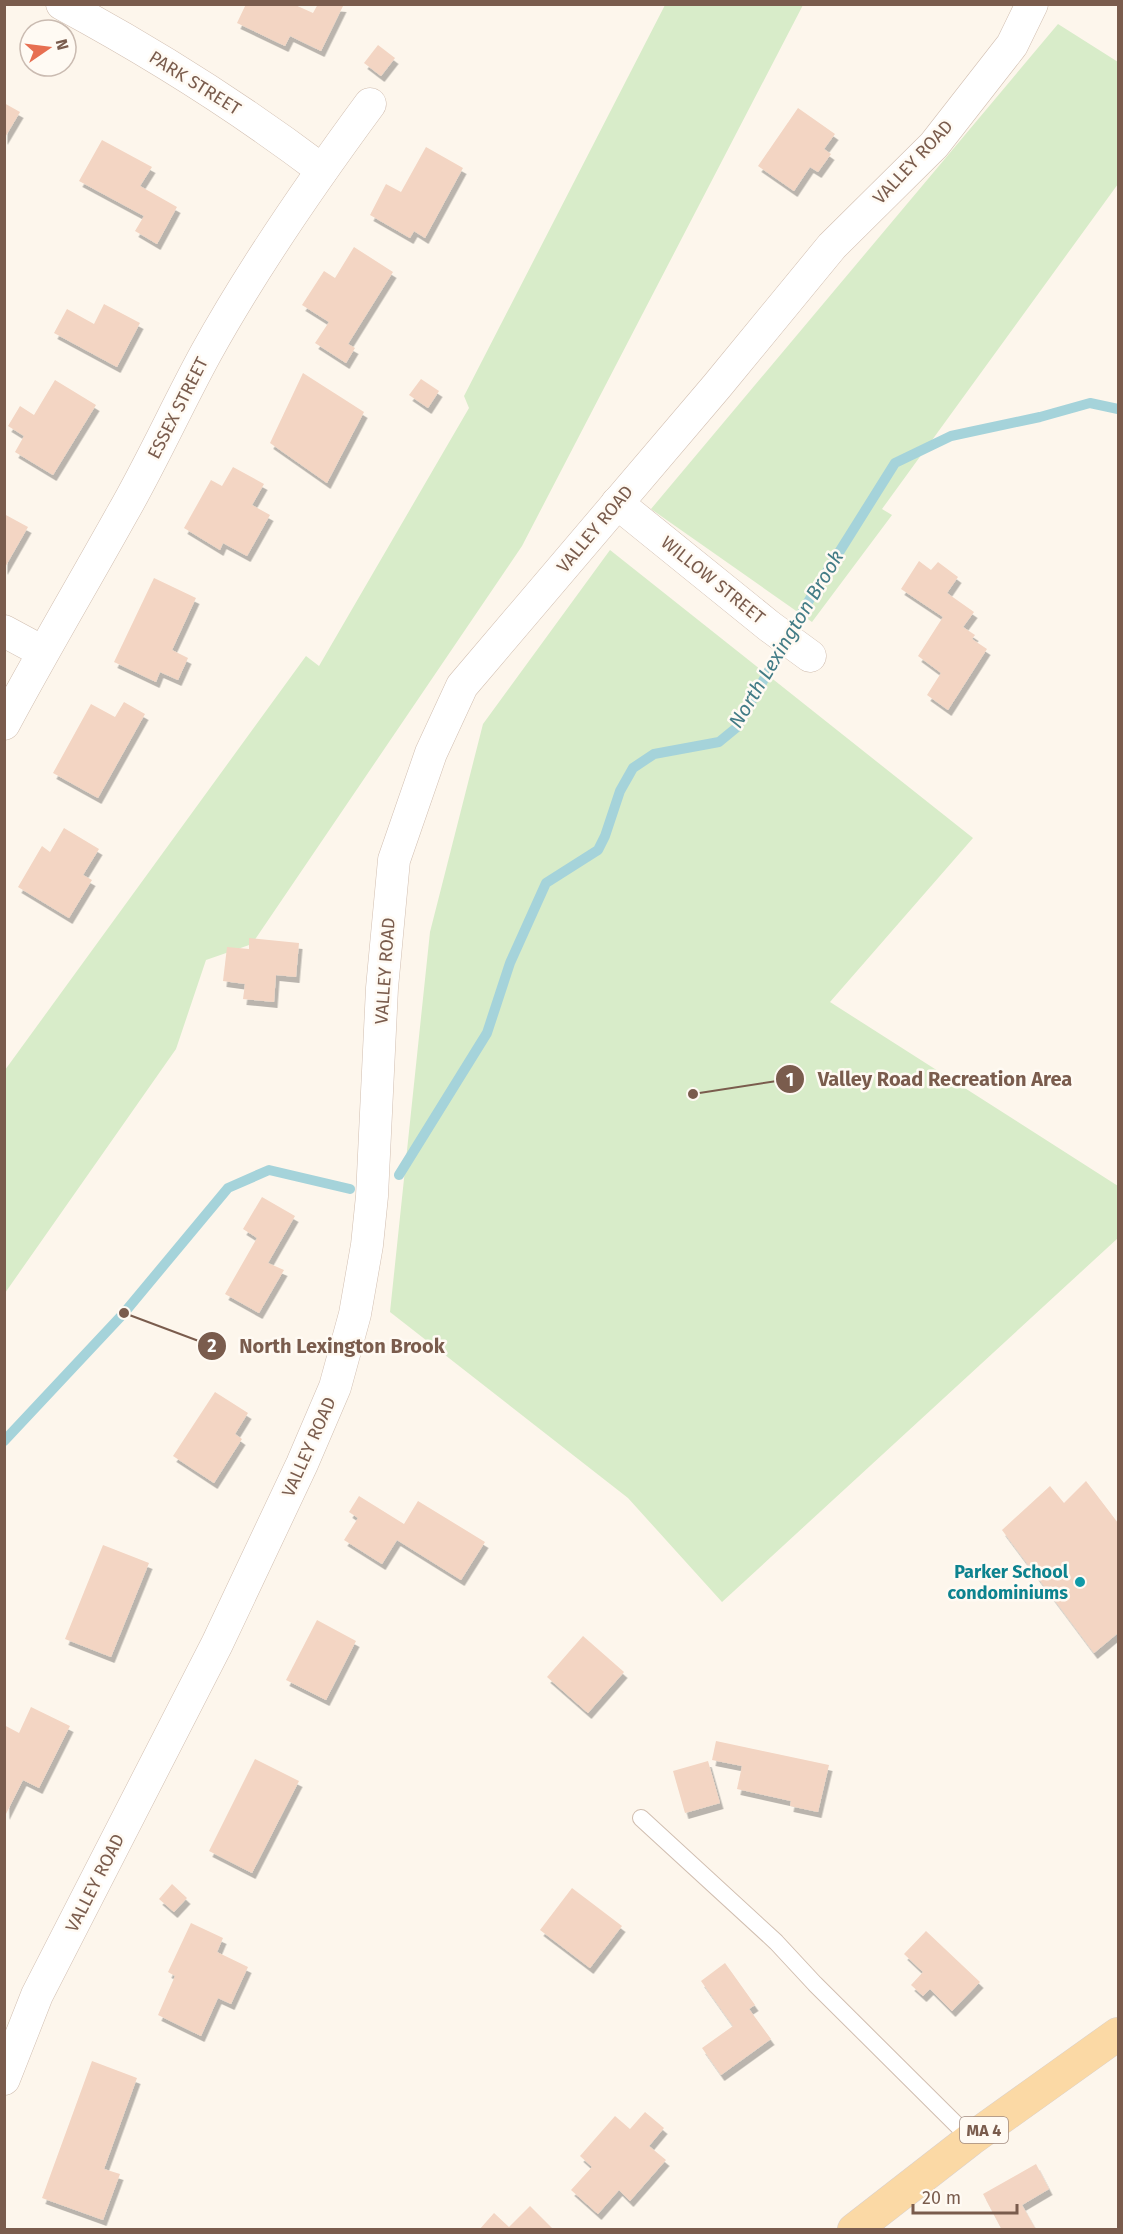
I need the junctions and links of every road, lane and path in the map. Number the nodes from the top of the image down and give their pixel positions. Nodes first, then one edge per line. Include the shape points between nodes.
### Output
1 (62, 4) edge
2 (1032, 4) edge
3 (370, 104) dead end
4 (322, 170) junction
5 (617, 503) junction
6 (4, 631) edge
7 (43, 652) junction
8 (810, 656) dead end
9 (4, 724) edge
10 (641, 1818) dead end
11 (1119, 2034) edge
12 (4, 2079) edge
13 (971, 2139) junction
14 (854, 2229) edge

1 - 4 street, PARK STREET via 209,90
2 - 5 street, VALLEY ROAD via 1012,45 934,145 840,237
3 - 4 street, ESSEX STREET
4 - 7 street, ESSEX STREET via 264,255 206,353 123,513
5 - 8 street, WILLOW STREET
5 - 12 street, VALLEY ROAD via 462,686 428,762 394,860 369,1215 355,1314 335,1388 217,1644 37,1995
6 - 7 street
7 - 9 street, ESSEX STREET
10 - 13 lane via 776,1942
11 - 13 main road, MA 4
13 - 14 main road, MA 4

